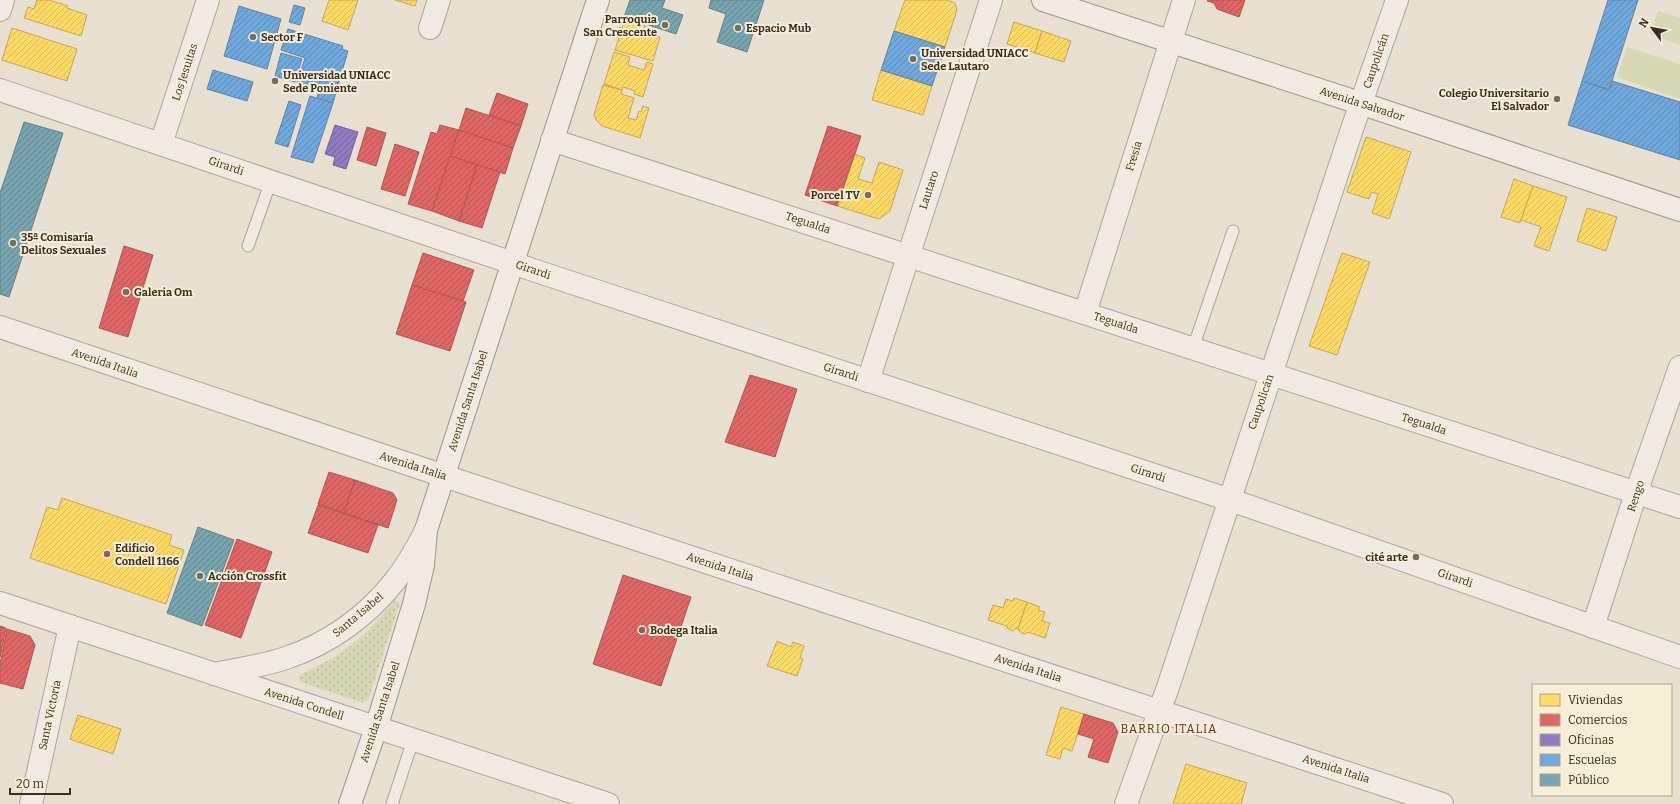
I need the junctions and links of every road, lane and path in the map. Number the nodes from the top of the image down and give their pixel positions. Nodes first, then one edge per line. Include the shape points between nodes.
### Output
1 (3, 0) edge
2 (208, 0) edge
3 (439, 0) edge
4 (598, 0) edge
5 (991, 0) edge
6 (1043, 0) edge
7 (1184, 0) edge
8 (1397, 0) edge
9 (0, 10) edge
10 (430, 28) dead end
11 (1171, 41) junction
12 (0, 90) edge
13 (1361, 103) junction
14 (552, 140) junction
15 (161, 144) junction
16 (271, 181) junction
17 (1680, 210) edge
18 (1233, 231) dead end
19 (248, 246) dead end
20 (908, 255) junction
21 (513, 263) junction
22 (1085, 313) junction
23 (0, 327) edge
24 (1193, 348) junction
25 (1680, 366) edge
26 (1271, 374) junction
27 (868, 381) junction
28 (444, 476) junction
29 (1636, 493) junction
30 (1229, 500) junction
31 (1680, 507) edge
32 (426, 530) junction
33 (0, 603) edge
34 (70, 626) junction
35 (1594, 627) junction
36 (1680, 657) edge
37 (213, 674) junction
38 (1158, 711) junction
39 (376, 728) junction
40 (413, 740) junction
41 (31, 804) edge
42 (350, 804) edge
43 (392, 804) edge
44 (608, 804) edge
45 (1126, 804) edge
46 (1442, 804) edge

1 - 9 street
2 - 15 street, Los Jesuitas
3 - 10 street
4 - 14 street, Avenida Santa Isabel
5 - 20 street, Lautaro
6 - 11 street, Avenida Salvador
7 - 11 street, Fresia
8 - 13 street, Caupolicán
11 - 13 street, Avenida Salvador
11 - 22 street, Fresia
12 - 15 street, Girardi
13 - 17 street, Avenida Salvador
13 - 26 street, Caupolicán
14 - 20 street, Tegualda
14 - 21 street, Avenida Santa Isabel
15 - 16 street, Girardi
16 - 19 lane
16 - 21 street, Girardi
18 - 24 lane
20 - 22 street, Tegualda
20 - 27 street, Lautaro
21 - 27 street, Girardi
21 - 28 street, Avenida Santa Isabel
22 - 24 street, Tegualda
23 - 28 street, Avenida Italia
24 - 26 street, Tegualda
25 - 29 street, Rengo
26 - 29 street, Tegualda
26 - 30 street, Caupolicán
27 - 30 street, Girardi
28 - 32 street, Avenida Santa Isabel
28 - 38 street, Avenida Italia
29 - 31 street, Tegualda
29 - 35 street, Rengo
30 - 35 street, Girardi
30 - 38 street, Caupolicán
32 - 37 street, Santa Isabel via 394,582 375,603 331,638 285,658
32 - 39 street, Avenida Santa Isabel via 423,565 415,598
33 - 34 street, Avenida Condell
34 - 37 street, Avenida Condell
34 - 41 street, Santa Victoria
35 - 36 street, Girardi
37 - 39 street, Avenida Condell
38 - 45 street, Caupolicán
38 - 46 street, Avenida Italia
39 - 40 street, Avenida Condell
39 - 42 street, Avenida Santa Isabel
40 - 43 lane
40 - 44 street, Avenida Condell

